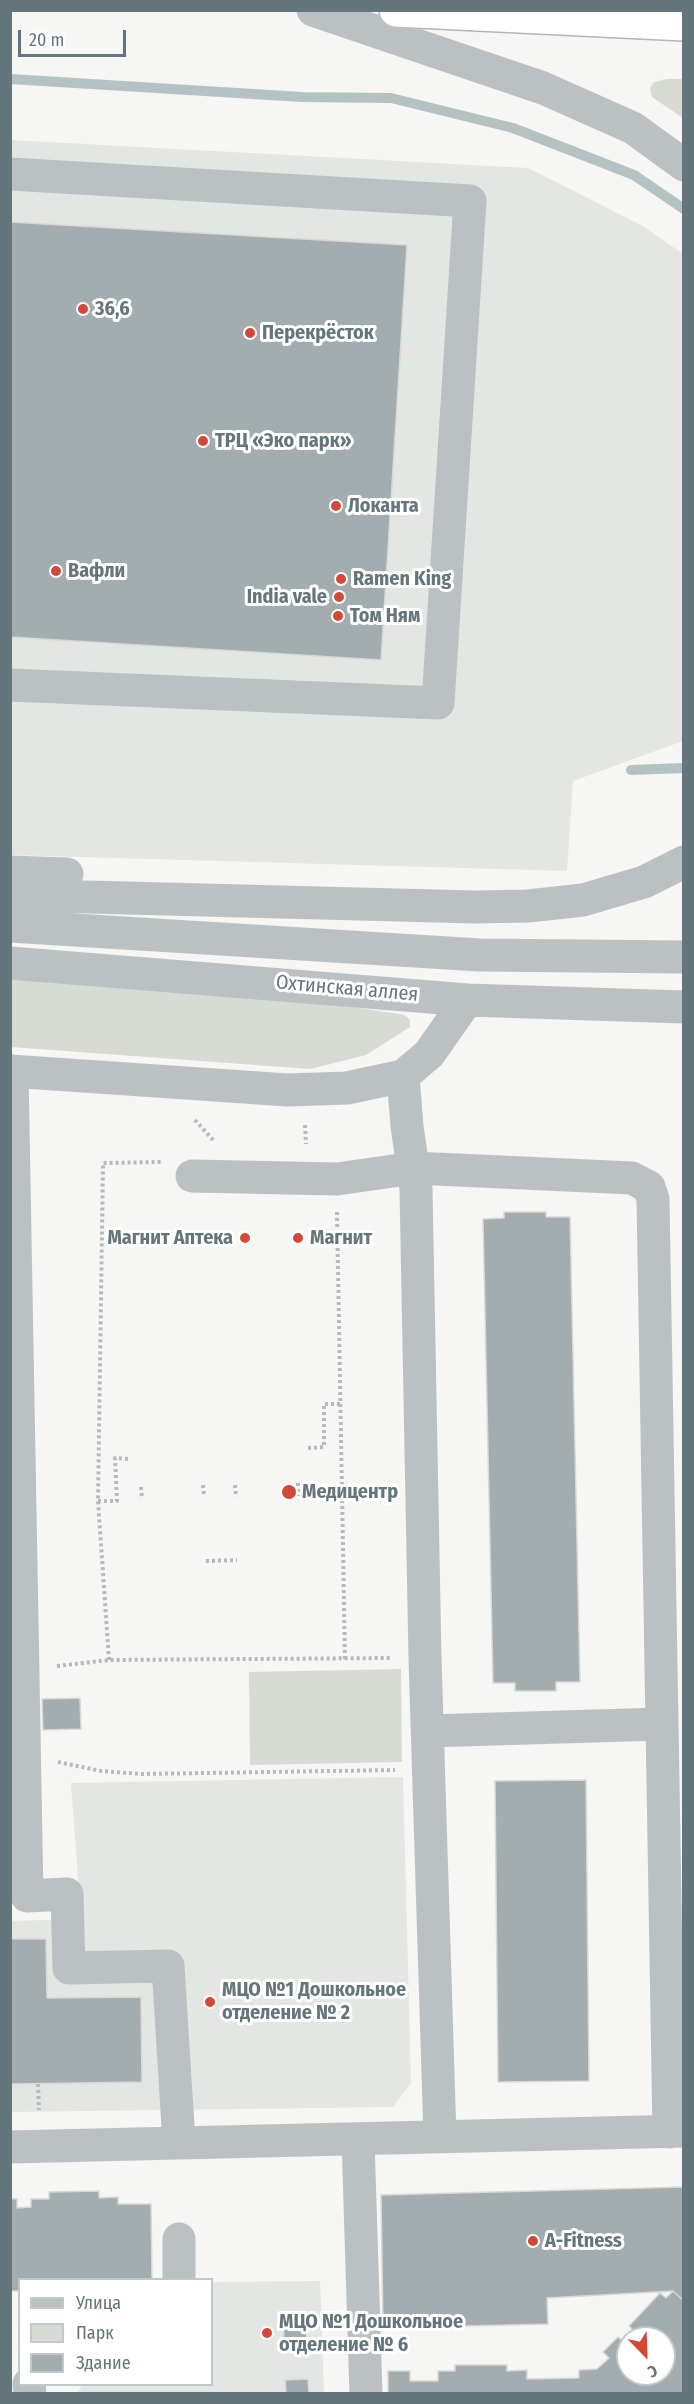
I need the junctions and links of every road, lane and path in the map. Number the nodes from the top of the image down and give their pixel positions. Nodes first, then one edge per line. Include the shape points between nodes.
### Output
1 (313, 10) edge
2 (396, 10) edge
3 (684, 24) edge
4 (684, 165) edge
5 (10, 174) edge
6 (10, 685) edge
7 (684, 862) edge
8 (10, 872) edge
9 (10, 895) edge
10 (430, 905) junction
11 (10, 926) edge
12 (684, 957) edge
13 (10, 963) edge
14 (467, 1000) junction
15 (684, 1006) edge
16 (11, 1071) edge
17 (403, 1076) junction
18 (163, 1162) dead end
19 (414, 1168) junction
20 (192, 1176) dead end
21 (337, 1179) junction
22 (340, 1404) junction
23 (308, 1448) dead end
24 (129, 1459) dead end
25 (298, 1484) dead end
26 (204, 1485) dead end
27 (235, 1485) dead end
28 (141, 1487) dead end
29 (204, 1496) dead end
30 (298, 1496) dead end
31 (236, 1497) dead end
32 (142, 1499) dead end
33 (98, 1501) junction
34 (237, 1560) dead end
35 (206, 1561) dead end
36 (425, 1658) junction
37 (345, 1659) junction
38 (661, 1724) junction
39 (428, 1731) junction
40 (20, 1740) edge
41 (429, 1770) junction
42 (38, 2084) dead end
43 (39, 2117) dead end
44 (676, 2131) edge
45 (440, 2137) junction
46 (358, 2139) junction
47 (179, 2143) junction
48 (10, 2147) edge
49 (179, 2239) dead end
50 (179, 2278) edge
51 (366, 2394) edge

1 - 4 street via 543,88 633,128
2 - 3 highway
5 - 6 street via 471,201 438,702
7 - 10 street via 644,882 583,900 528,906
8 - 10 street via 176,879
9 - 10 street
11 - 12 street, Охтинская аллея via 480,955
13 - 14 street, Охтинская аллея
14 - 15 street, Охтинская аллея
14 - 17 street via 429,1054
16 - 17 street via 288,1090 347,1088
16 - 40 street
17 - 19 street
18 - 33 path via 103,1163
19 - 21 street
19 - 36 street
19 - 38 street via 632,1178 649,1187 653,1199
20 - 21 street
21 - 22 path
22 - 23 path via 324,1404 324,1448
22 - 37 path
24 - 33 path via 115,1458 117,1501
25 - 30 path
26 - 29 path
27 - 31 path
28 - 32 path
33 - 37 path via 109,1660
34 - 35 path
36 - 37 path
36 - 39 street
38 - 39 street
38 - 44 street
39 - 41 street
40 - 41 path via 101,1771 141,1774
40 - 47 street via 27,1896 67,1894 69,1968 168,1966
41 - 45 street
42 - 43 path
44 - 45 street
45 - 46 street
46 - 47 street
46 - 51 street
47 - 48 street
49 - 50 street

